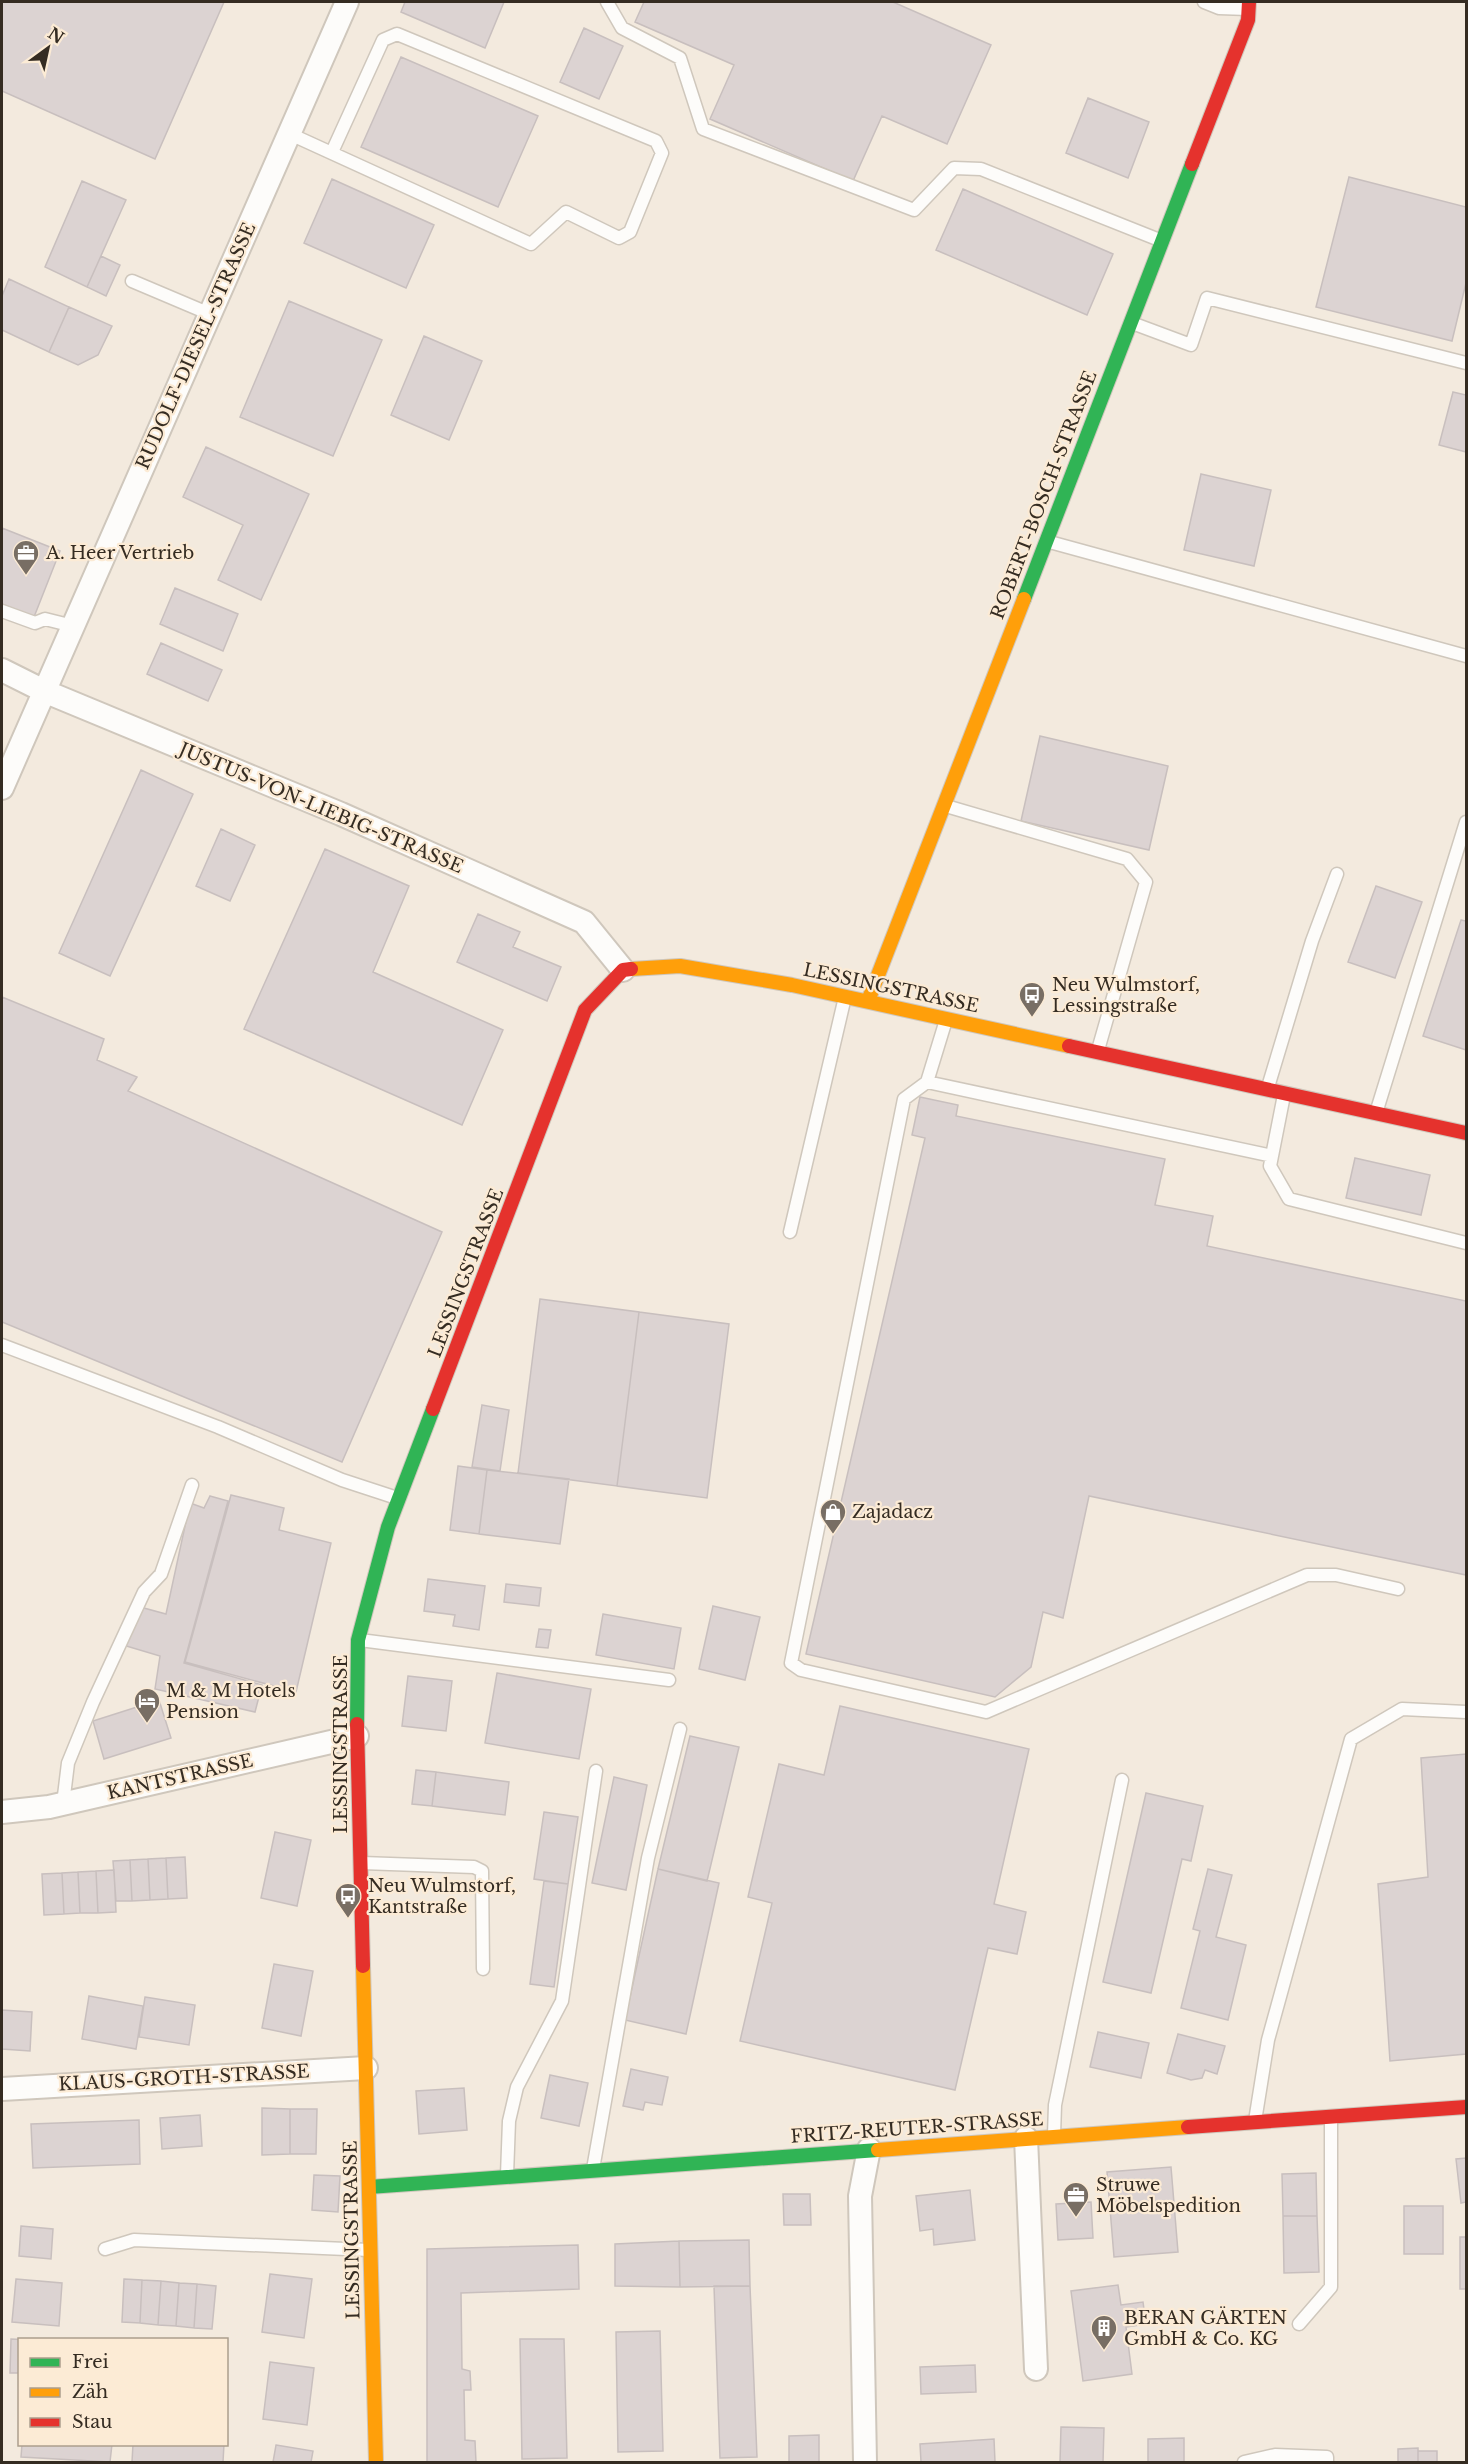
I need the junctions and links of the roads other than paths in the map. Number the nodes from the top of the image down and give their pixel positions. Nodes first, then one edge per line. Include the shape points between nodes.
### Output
1 (347, 2) edge
2 (607, 2) edge
3 (1204, 2) edge
4 (1249, 5) edge
5 (290, 134) junction
6 (332, 152) junction
7 (1162, 242) junction
8 (132, 281) dead end
9 (210, 314) junction
10 (1130, 323) junction
11 (1466, 363) edge
12 (1045, 541) junction
13 (2, 611) edge
14 (73, 626) junction
15 (1467, 656) edge
16 (2, 670) edge
17 (45, 691) junction
18 (2, 789) edge
19 (943, 806) junction
20 (1467, 822) edge
21 (1337, 874) dead end
22 (623, 970) junction
23 (845, 996) junction
24 (868, 1001) junction
25 (946, 1018) junction
26 (1098, 1052) junction
27 (927, 1082) junction
28 (1267, 1088) junction
29 (1285, 1092) junction
30 (1376, 1113) junction
31 (1467, 1133) edge
32 (1272, 1156) junction
33 (790, 1232) dead end
34 (1467, 1243) edge
35 (2, 1345) edge
36 (192, 1485) dead end
37 (399, 1499) junction
38 (1398, 1588) dead end
39 (358, 1640) junction
40 (669, 1680) dead end
41 (1467, 1712) edge
42 (680, 1729) dead end
43 (357, 1736) junction
44 (596, 1771) dead end
45 (1122, 1780) dead end
46 (63, 1804) junction
47 (2, 1812) edge
48 (360, 1863) junction
49 (483, 1969) dead end
50 (366, 2068) junction
51 (2, 2089) edge
52 (1467, 2107) edge
53 (1331, 2117) junction
54 (1255, 2122) junction
55 (1054, 2136) junction
56 (1026, 2138) junction
57 (869, 2149) junction
58 (593, 2170) junction
59 (507, 2177) junction
60 (369, 2187) junction
61 (105, 2249) dead end
62 (371, 2250) junction
63 (1299, 2324) dead end
64 (1036, 2369) dead end
65 (376, 2463) edge
66 (865, 2463) edge
67 (1244, 2463) edge
68 (1327, 2463) edge

1 - 5 street, RUDOLF-DIESEL-STRASSE
2 - 7 lane via 622,28 680,58 703,129 914,210 954,168 981,169
3 - 4 lane via 1219,8
4 - 7 street, ROBERT-BOSCH-STRASSE via 1248,20
5 - 6 lane
5 - 9 street, RUDOLF-DIESEL-STRASSE
6 - 6 lane via 531,244 566,212 619,238 630,232 662,153 656,141 397,34 383,40
7 - 10 street, ROBERT-BOSCH-STRASSE
8 - 9 lane
9 - 14 street, RUDOLF-DIESEL-STRASSE
10 - 11 lane via 1191,345 1207,298
10 - 12 street, ROBERT-BOSCH-STRASSE
12 - 15 lane
12 - 19 street, ROBERT-BOSCH-STRASSE
13 - 14 lane via 35,623 45,619
14 - 17 street, RUDOLF-DIESEL-STRASSE
16 - 17 street, JUSTUS-VON-LIEBIG-STRASSE
17 - 18 street, RUDOLF-DIESEL-STRASSE
17 - 22 street, JUSTUS-VON-LIEBIG-STRASSE via 341,814 584,922
19 - 24 street, ROBERT-BOSCH-STRASSE
19 - 26 lane via 1127,858 1146,882
20 - 30 lane
21 - 28 lane
22 - 23 street, LESSINGSTRASSE via 680,966
22 - 37 street, LESSINGSTRASSE via 585,1010
23 - 24 street, LESSINGSTRASSE
23 - 33 lane
24 - 25 street, LESSINGSTRASSE
25 - 26 street, LESSINGSTRASSE
25 - 27 lane
26 - 28 street, LESSINGSTRASSE
27 - 32 lane
27 - 38 lane via 904,1099 790,1663 801,1670 986,1712 1307,1575 1336,1575
28 - 29 street, LESSINGSTRASSE
29 - 30 street, LESSINGSTRASSE
29 - 32 lane
30 - 31 street, LESSINGSTRASSE
32 - 34 lane via 1270,1166 1289,1199
35 - 37 lane
36 - 46 lane via 161,1574 144,1592 68,1763
37 - 39 street, LESSINGSTRASSE
39 - 40 lane
39 - 43 street, LESSINGSTRASSE
41 - 54 lane via 1402,1708 1351,1739 1269,2040
42 - 58 lane via 648,1858
43 - 46 street, KANTSTRASSE
43 - 48 street, LESSINGSTRASSE
44 - 59 lane via 562,2001 517,2087 509,2121
45 - 55 lane via 1055,2105
46 - 47 street, KANTSTRASSE
48 - 49 lane via 474,1867 482,1871
48 - 50 street, LESSINGSTRASSE
50 - 51 street, KLAUS-GROTH-STRASSE
50 - 60 street, LESSINGSTRASSE
52 - 53 street, FRITZ-REUTER-STRASSE
53 - 54 street, FRITZ-REUTER-STRASSE
53 - 63 lane via 1330,2288
54 - 55 street, FRITZ-REUTER-STRASSE
55 - 56 street, FRITZ-REUTER-STRASSE
56 - 57 street, FRITZ-REUTER-STRASSE
56 - 64 street
57 - 58 street, FRITZ-REUTER-STRASSE
57 - 66 street via 860,2196
58 - 59 street, FRITZ-REUTER-STRASSE
59 - 60 street, FRITZ-REUTER-STRASSE
60 - 62 street, LESSINGSTRASSE
61 - 62 lane via 134,2240
62 - 65 street, LESSINGSTRASSE
67 - 68 lane via 1275,2455 1327,2457

